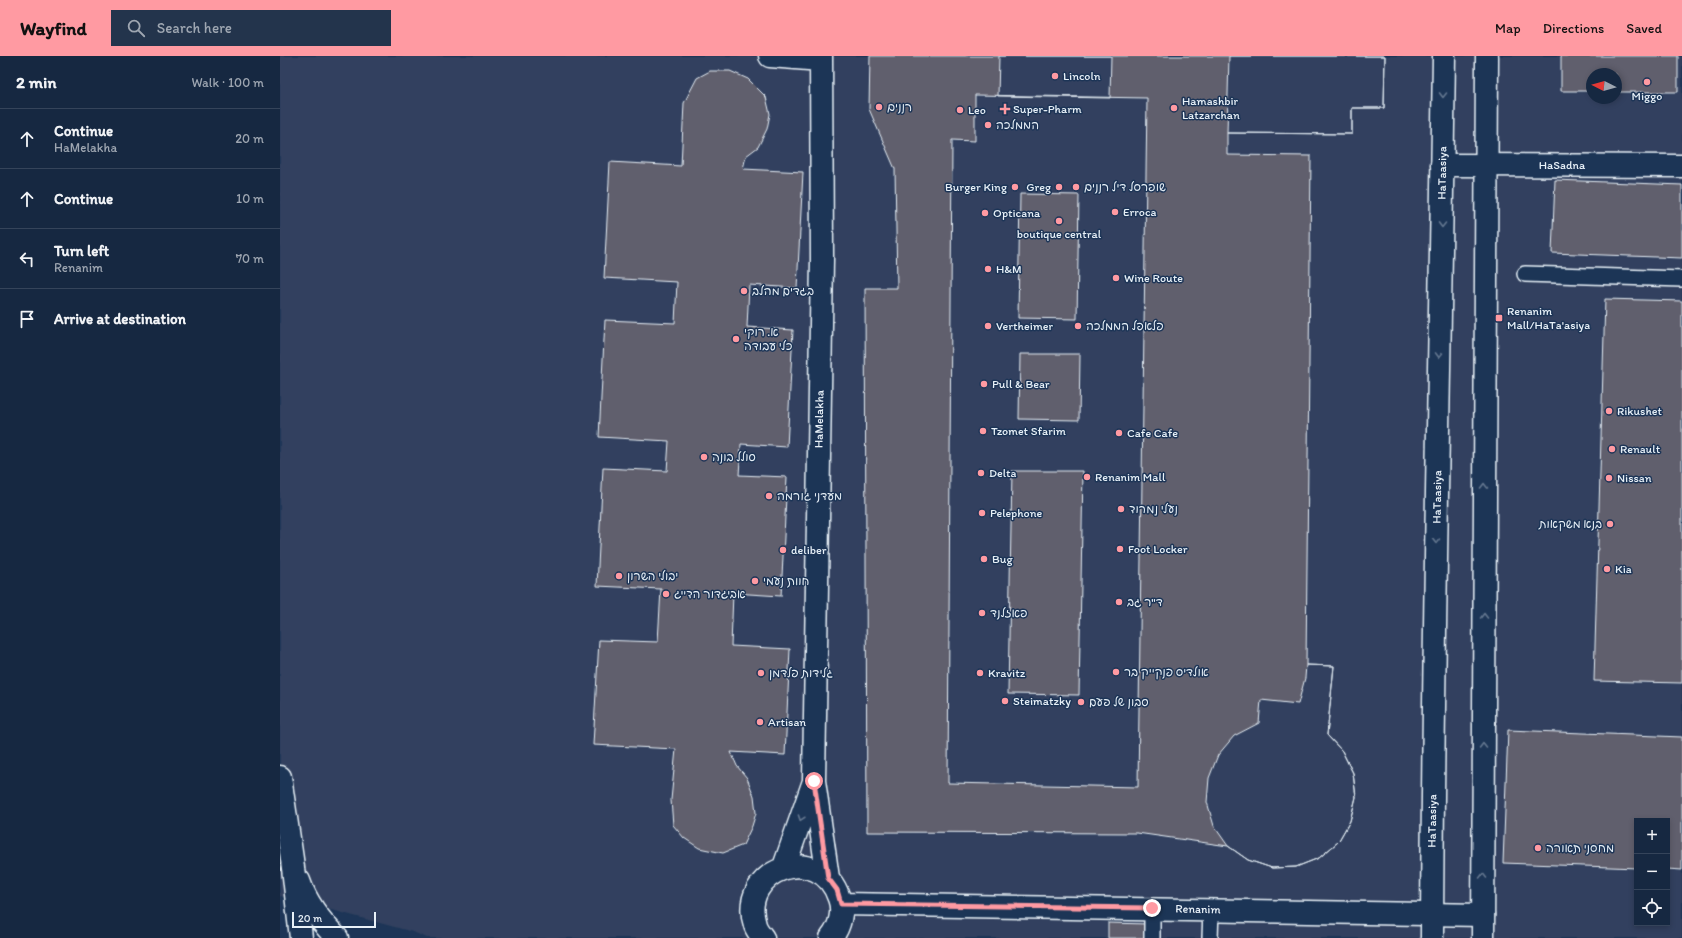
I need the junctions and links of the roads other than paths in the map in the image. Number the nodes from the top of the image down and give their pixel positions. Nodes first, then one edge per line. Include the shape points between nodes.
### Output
1 (770, 56) edge
2 (1444, 56) edge
3 (1487, 56) edge
4 (821, 58) edge
5 (1442, 165) junction
6 (1485, 165) junction
7 (1682, 166) edge
8 (1525, 274) dead end
9 (1682, 279) edge
10 (280, 777) edge
11 (814, 781) junction
12 (292, 859) junction
13 (784, 867) junction
14 (828, 878) junction
15 (841, 904) junction
16 (1152, 908) junction
17 (1211, 910) junction
18 (1432, 914) junction
19 (1483, 915) junction
20 (301, 938) edge
21 (337, 938) edge
22 (763, 938) edge
23 (831, 938) edge
24 (1152, 938) edge
25 (1210, 938) edge
26 (1432, 938) edge
27 (1483, 938) edge

1 - 4 street
2 -> 5 street, HaTaasiya
3 - 6 street
4 - 11 street, HaMelakha via 822,259
5 - 6 street, HaSadna
5 -> 18 street, HaTaasiya
6 - 7 street, HaSadna
19 -> 6 street
8 - 9 lane
10 - 12 street
11 -> 13 street, HaMelakha
11 - 14 street, HaMelakha
12 - 20 street
12 - 21 street via 303,892
13 - 14 street via 800,865 815,869
13 - 22 street via 766,878 754,897 755,925
14 - 15 street via 837,890
15 - 16 street, Renanim
15 - 23 street via 841,918
16 - 17 street, Renanim
16 - 24 lane
17 - 18 street, Renanim
17 - 25 lane
18 - 19 street, Renanim
18 - 26 street, HaTaasiya
19 - 27 street

